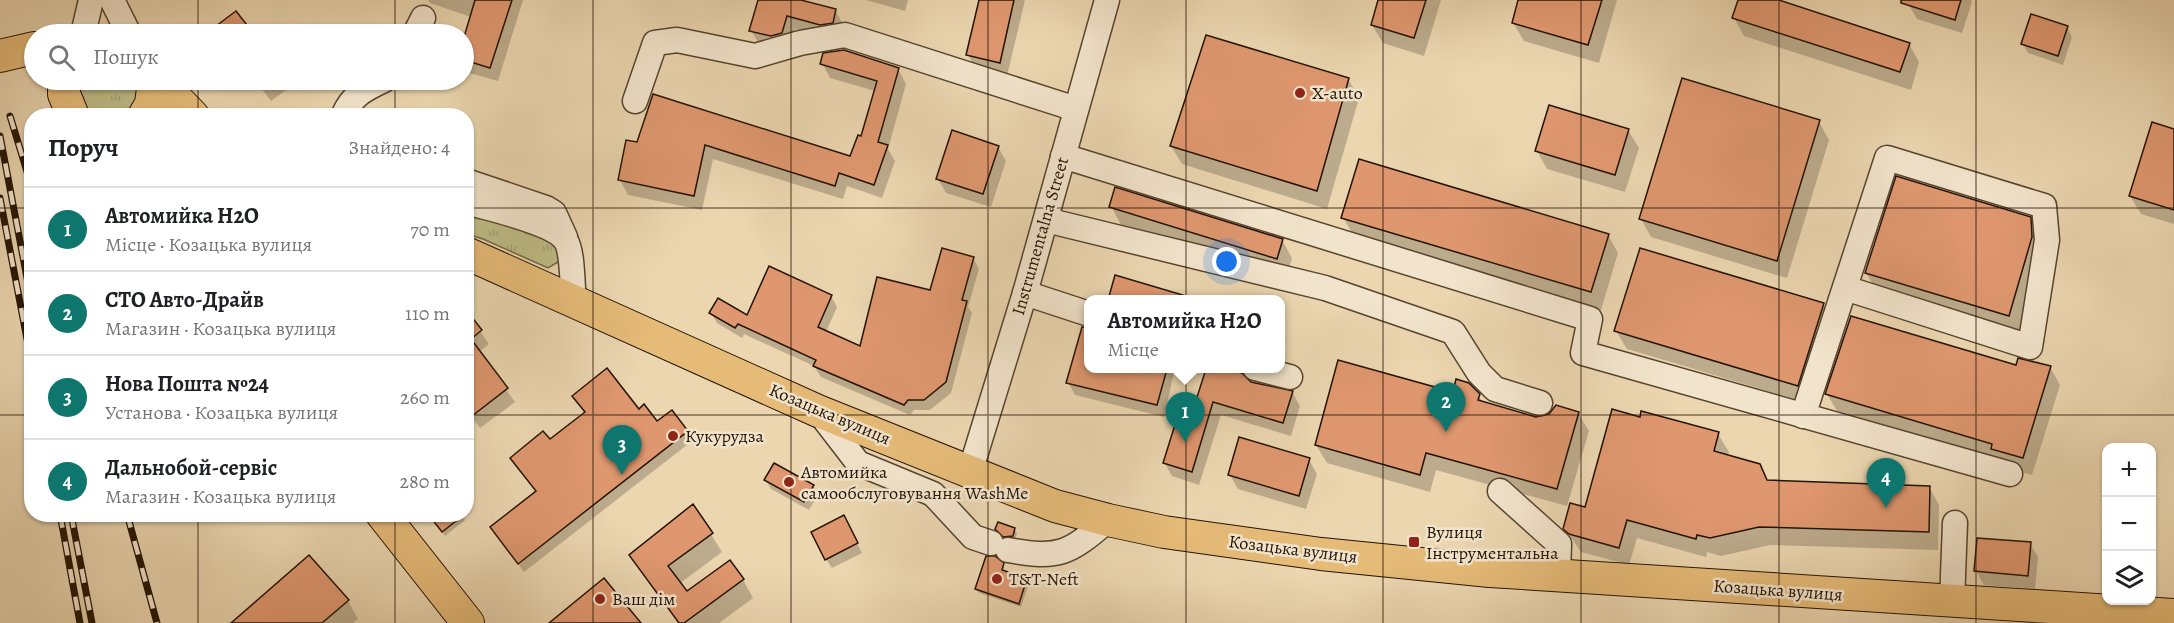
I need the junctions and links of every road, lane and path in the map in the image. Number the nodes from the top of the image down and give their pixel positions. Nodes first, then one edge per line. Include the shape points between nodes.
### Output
1 (112, 0) edge
2 (1107, 0) edge
3 (124, 24) edge
4 (363, 90) edge
5 (153, 96) edge
6 (635, 101) dead end
7 (177, 108) edge
8 (346, 108) edge
9 (1076, 109) junction
10 (1063, 156) junction
11 (474, 195) edge
12 (1046, 220) junction
13 (474, 257) edge
14 (1845, 288) junction
15 (1025, 293) junction
16 (574, 301) junction
17 (1084, 312) edge
18 (1272, 373) edge
19 (1290, 377) dead end
20 (1540, 403) dead end
21 (818, 411) junction
22 (1803, 416) junction
23 (970, 472) junction
24 (2010, 474) dead end
25 (1500, 491) dead end
26 (1108, 520) junction
27 (388, 522) edge
28 (1955, 523) dead end
29 (1558, 575) junction
30 (1952, 602) junction
31 (2174, 615) edge
32 (468, 623) edge

1 - 3 street
2 - 9 street, Instrumentalna Street
4 - 8 street
5 - 7 main road
6 - 9 street via 655,43 676,40 755,56 845,35
9 - 10 street, Instrumentalna Street
10 - 12 street, Instrumentalna Street
10 - 22 street via 1590,319 1583,353
11 - 16 street via 552,229 566,240
12 - 15 street, Instrumentalna Street
12 - 20 street via 1325,288 1453,332 1479,373 1495,389
13 - 16 main road, Козацька вулиця
14 - 14 street via 1887,158 2044,206 2047,240 2030,348
14 - 22 street
15 - 17 street
15 - 23 street, Instrumentalna Street
16 - 21 main road, Козацька вулиця
18 - 19 street
21 - 23 main road, Козацька вулиця
21 - 26 street via 858,463 933,494 973,537 1000,547 1049,555 1065,552 1082,542
22 - 24 street
23 - 26 main road, Козацька вулиця via 1055,506
25 - 29 street via 1559,544
26 - 29 main road, Козацька вулиця via 1164,532 1321,554
27 - 32 main road
28 - 30 street
29 - 30 main road, Козацька вулиця
30 - 31 main road, Козацька вулиця

